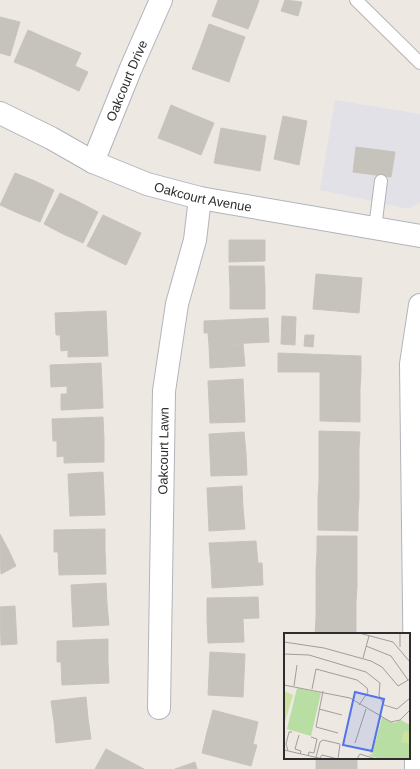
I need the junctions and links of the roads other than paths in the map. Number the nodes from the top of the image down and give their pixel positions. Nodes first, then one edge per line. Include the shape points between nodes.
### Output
1 (161, 0) edge
2 (356, 0) edge
3 (420, 63) edge
4 (0, 113) edge
5 (93, 162) junction
6 (381, 181) dead end
7 (200, 198) junction
8 (376, 228) junction
9 (420, 236) edge
10 (420, 305) edge
11 (159, 708) dead end
12 (416, 769) edge

1 - 5 street, Oakcourt Drive
2 - 3 lane
4 - 5 street, Oakcourt Avenue
5 - 7 street, Oakcourt Avenue via 147,184
6 - 8 lane
7 - 8 street, Oakcourt Avenue
7 - 11 street, Oakcourt Lawn via 195,240 177,304 164,391
8 - 9 street, Oakcourt Avenue
10 - 12 street via 411,364

